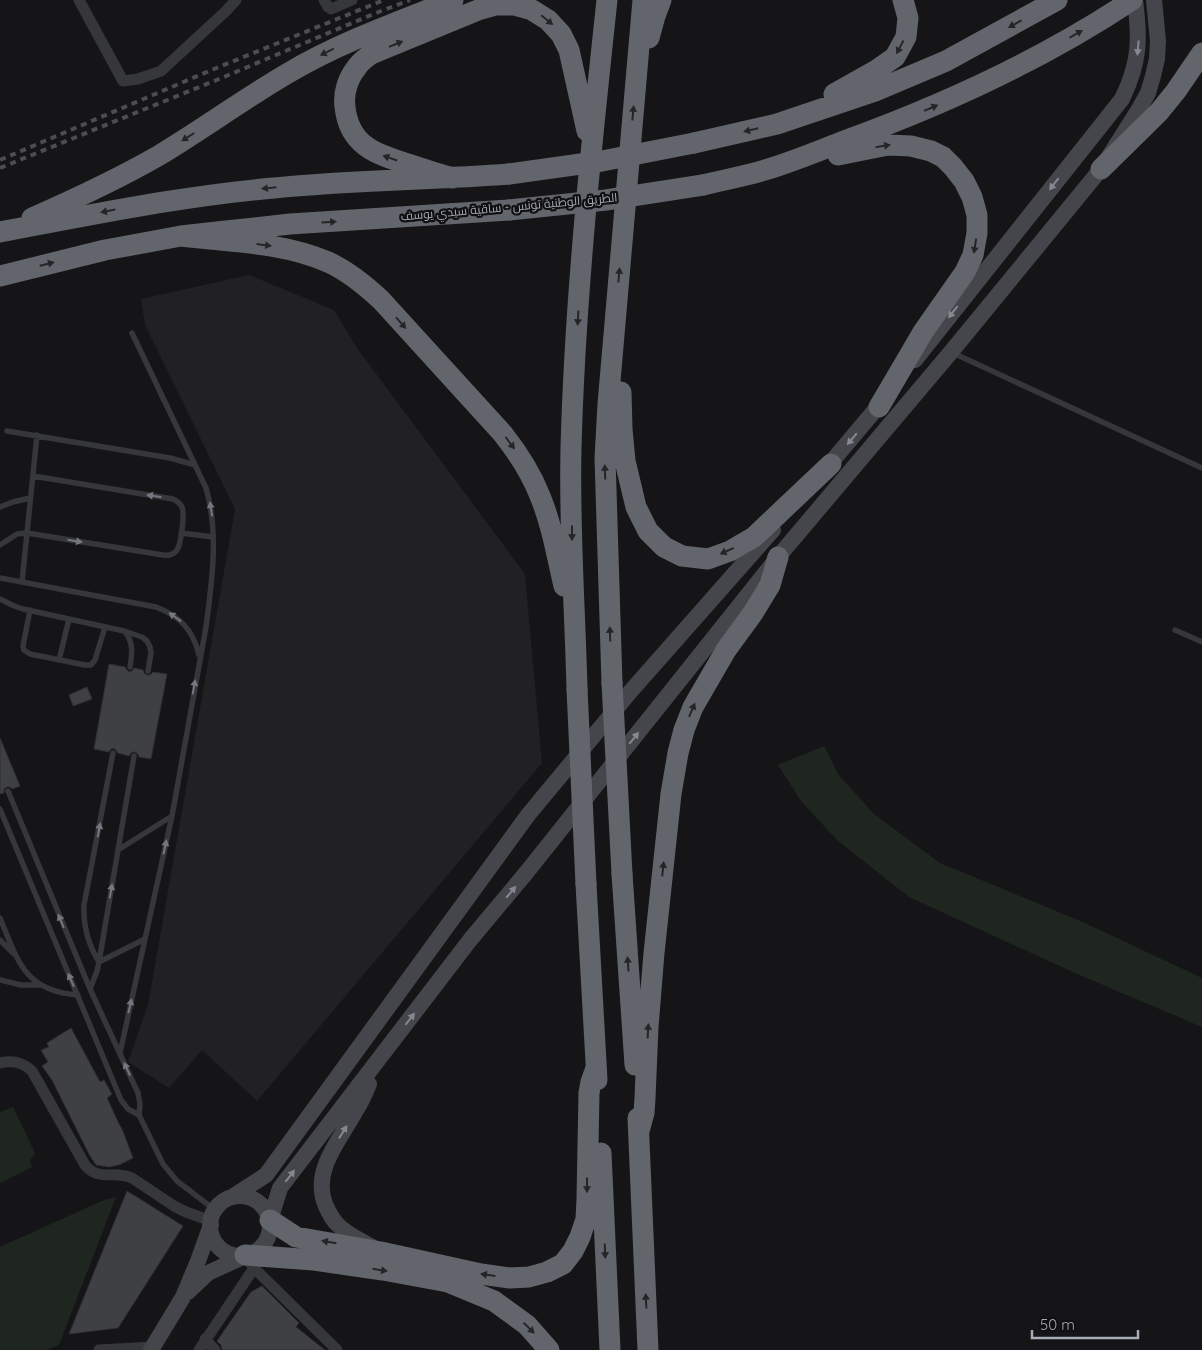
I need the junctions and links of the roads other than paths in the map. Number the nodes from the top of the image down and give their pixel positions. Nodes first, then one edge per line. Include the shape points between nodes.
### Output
1 (79, 0) edge
2 (219, 0) edge
3 (236, 0) edge
4 (324, 0) edge
5 (352, 0) edge
6 (453, 0) edge
7 (607, 0) edge
8 (643, 0) edge
9 (661, 0) edge
10 (903, 0) edge
11 (1058, 0) edge
12 (1134, 0) edge
13 (1154, 0) edge
14 (226, 11) junction
15 (1202, 53) edge
16 (635, 89) junction
17 (777, 124) junction
18 (591, 150) junction
19 (1101, 169) junction
20 (766, 170) junction
21 (453, 178) junction
22 (0, 232) edge
23 (181, 236) junction
24 (0, 276) edge
25 (616, 311) junction
26 (132, 333) dead end
27 (951, 352) junction
28 (879, 407) junction
29 (7, 430) dead end
30 (37, 436) junction
31 (831, 464) junction
32 (195, 465) junction
33 (1202, 468) edge
34 (33, 476) junction
35 (30, 498) junction
36 (0, 507) edge
37 (27, 533) junction
38 (181, 533) junction
39 (213, 537) junction
40 (0, 545) edge
41 (778, 557) junction
42 (0, 578) edge
43 (22, 582) junction
44 (0, 599) edge
45 (30, 610) junction
46 (69, 619) junction
47 (105, 627) junction
48 (1175, 630) dead end
49 (124, 631) junction
50 (576, 639) junction
51 (1202, 642) edge
52 (200, 657) junction
53 (59, 660) junction
54 (130, 667) dead end
55 (148, 671) dead end
56 (113, 753) dead end
57 (134, 756) dead end
58 (8, 791) dead end
59 (0, 808) edge
60 (172, 816) junction
61 (118, 850) junction
62 (0, 918) edge
63 (145, 939) junction
64 (0, 940) edge
65 (15, 955) junction
66 (77, 959) junction
67 (99, 962) junction
68 (65, 964) junction
69 (0, 980) edge
70 (40, 985) junction
71 (90, 989) junction
72 (78, 995) junction
73 (388, 1049) junction
74 (120, 1053) junction
75 (0, 1063) edge
76 (596, 1068) junction
77 (138, 1115) junction
78 (639, 1131) junction
79 (232, 1197) junction
80 (212, 1218) junction
81 (270, 1220) junction
82 (381, 1252) junction
83 (249, 1262) junction
84 (183, 1297) junction
85 (205, 1339) junction
86 (152, 1349) edge
87 (98, 1350) edge
88 (199, 1350) edge
89 (215, 1350) edge
90 (337, 1350) edge
91 (549, 1350) edge
92 (610, 1350) edge
93 (648, 1350) edge

1 - 14 street via 123,81 161,71
2 - 14 street
3 - 14 street
4 - 5 street via 331,9
6 -> 22 highway via 322,55 258,91 158,156
7 - 18 highway
8 - 16 highway
9 - 16 highway
10 -> 17 highway via 908,18 906,37 895,57 876,71
11 -> 17 highway via 937,65 875,91
20 -> 12 highway, الطريق الوطنية تونس - ساقية سيدي يوسف via 956,97 1016,69
12 -> 28 main road via 1138,26 1137,56 1122,99
13 - 19 main road via 1157,59 1148,93
15 - 19 highway via 1159,112
25 -> 16 highway
17 -> 21 highway, bridge via 602,161
21 -> 18 highway via 384,157 367,148 354,135 346,119 344,100 348,82 357,66 371,54 496,5 532,10 561,34 569,50
18 -> 50 highway via 578,300 571,448
19 - 27 main road
23 -> 20 highway, الطريق الوطنية تونس - ساقية سيدي يوسف, bridge via 596,201 703,185
20 -> 28 highway via 888,145 911,146 943,157 964,181 972,197 977,215 973,255
21 -> 22 highway via 226,193 127,207
24 -> 23 highway, الطريق الوطنية تونس - ساقية سيدي يوسف
23 -> 50 highway via 290,249 310,255 348,274 381,300 503,434 524,464 547,515
31 -> 25 highway via 754,537 730,551 708,559 682,556 664,547 648,531 636,507 625,461
78 -> 25 highway, bridge via 612,683 605,458
26 - 32 lane
27 - 33 lane
27 - 41 main road
28 -> 31 main road
29 - 30 lane
30 - 32 lane
30 - 34 lane
31 - 79 main road via 630,692 528,815 266,1175
39 -> 32 lane via 209,500
34 - 35 lane
38 -> 34 lane via 183,512 173,499
35 - 36 lane
35 - 37 lane
37 -> 38 lane via 168,556 176,550
37 - 40 lane via 17,534
37 - 43 lane
38 - 39 lane
39 - 52 lane via 210,597
73 -> 41 main road via 470,940
78 -> 41 highway via 644,1113 654,952 678,753 692,707 770,585
42 - 43 lane
52 -> 43 lane via 185,625 156,607
44 - 45 lane
45 - 46 lane
45 - 53 lane via 24,650
46 - 47 lane
46 - 53 lane
47 - 49 lane
47 - 53 lane via 91,665
48 - 51 lane
49 - 54 lane via 132,648
49 - 55 lane via 147,641 151,653
50 - 76 highway, bridge
60 -> 52 lane
67 -> 56 lane via 85,929 84,905
57 - 61 lane
66 -> 58 lane
59 - 68 lane
60 - 61 lane
63 -> 60 lane
67 -> 61 lane
62 - 65 lane
63 - 67 lane
74 -> 63 lane
64 - 65 lane
65 - 70 lane via 21,967
66 - 68 lane
66 - 71 lane
67 - 71 lane
72 -> 68 lane
69 - 70 lane
70 - 72 lane via 52,991
71 - 74 lane
72 - 77 lane via 121,1100
81 -> 73 main road via 280,1188
82 -> 73 main road via 338,1226 321,1194 326,1162
77 -> 74 lane via 138,1093
75 - 80 street via 18,1062 32,1071 89,1170 102,1176 127,1176 186,1212
76 -> 82 highway via 589,1093 586,1220 573,1252 563,1264 530,1277 510,1278
76 -> 92 highway
77 - 80 lane via 170,1173
93 -> 78 highway
79 - 80 main road
79 - 81 main road via 242,1196 260,1203
80 - 83 main road via 215,1242 228,1253
80 - 84 main road
82 -> 81 highway via 296,1236
81 - 83 main road via 268,1239 254,1252
83 - 84 main road via 208,1273
83 - 85 street
83 - 90 street
83 -> 91 highway via 314,1260 448,1282 494,1301 527,1325
84 - 86 main road
85 - 88 street
85 - 89 street
86 - 87 street

